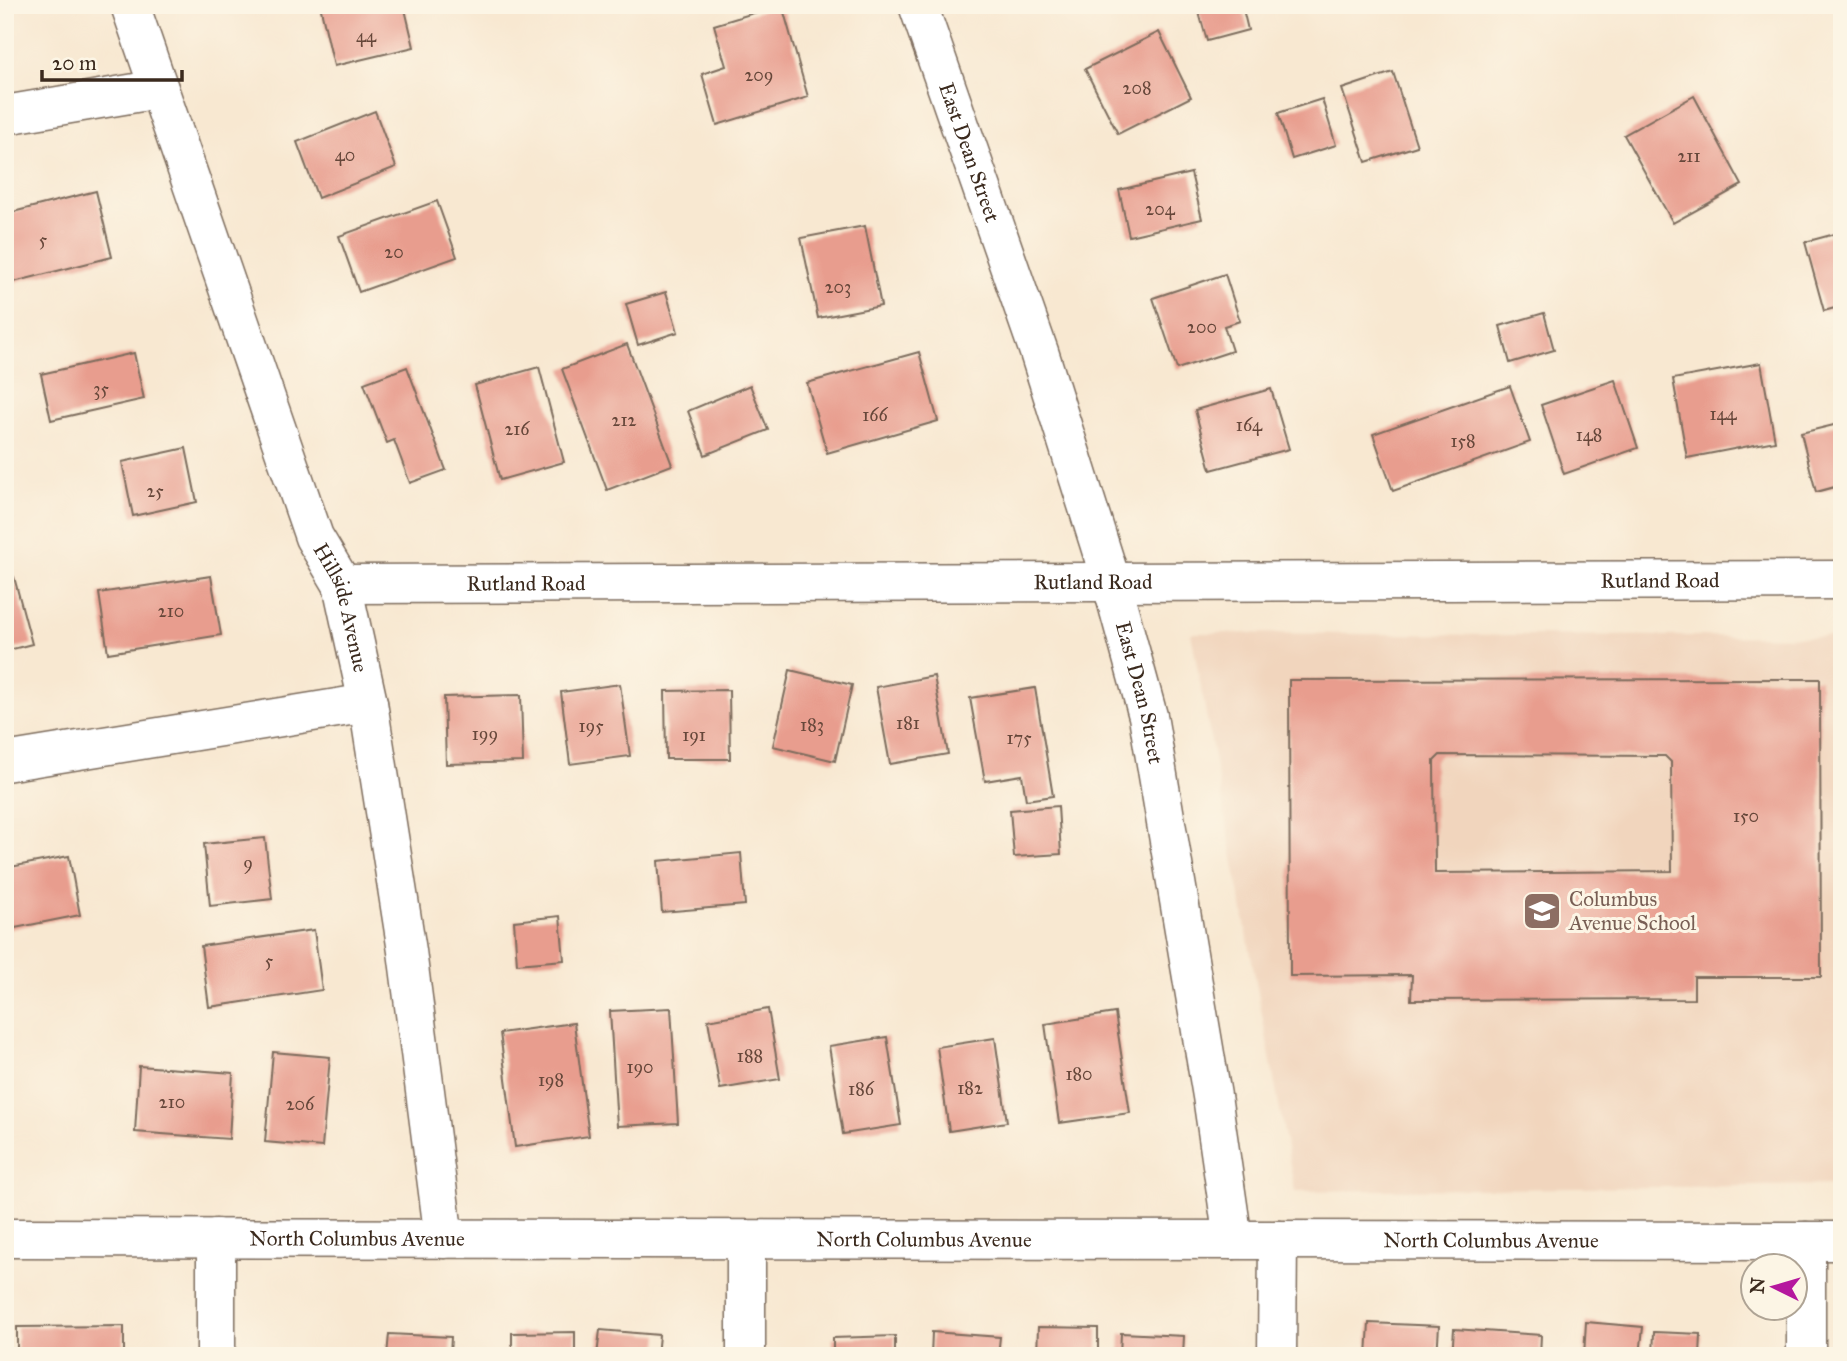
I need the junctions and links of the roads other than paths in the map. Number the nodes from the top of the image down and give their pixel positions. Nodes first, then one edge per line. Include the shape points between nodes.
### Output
1 (130, 5) edge
2 (918, 5) edge
3 (159, 89) junction
4 (5, 115) edge
5 (1842, 580) edge
6 (1111, 581) junction
7 (342, 584) junction
8 (368, 703) junction
9 (5, 762) edge
10 (5, 1238) edge
11 (216, 1238) junction
12 (444, 1238) junction
13 (746, 1240) junction
14 (1233, 1240) junction
15 (1278, 1240) junction
16 (1824, 1241) edge
17 (216, 1356) edge
18 (746, 1356) edge
19 (1278, 1356) edge
20 (1806, 1356) edge

1 - 3 street, Hillside Avenue
2 - 6 street, East Dean Street via 1039,352
3 - 4 street
3 - 7 street, Hillside Avenue via 314,537
5 - 6 street, Rutland Road
6 - 7 street, Rutland Road
6 - 14 street, East Dean Street via 1148,716
7 - 8 street, Hillside Avenue
8 - 9 street
8 - 12 street, Hillside Avenue via 407,951
10 - 11 street, North Columbus Avenue
11 - 12 street, North Columbus Avenue
11 - 17 street
12 - 13 street, North Columbus Avenue
13 - 14 street, North Columbus Avenue
13 - 18 street
14 - 15 street, North Columbus Avenue
15 - 16 street, North Columbus Avenue
15 - 19 street
16 - 20 street

